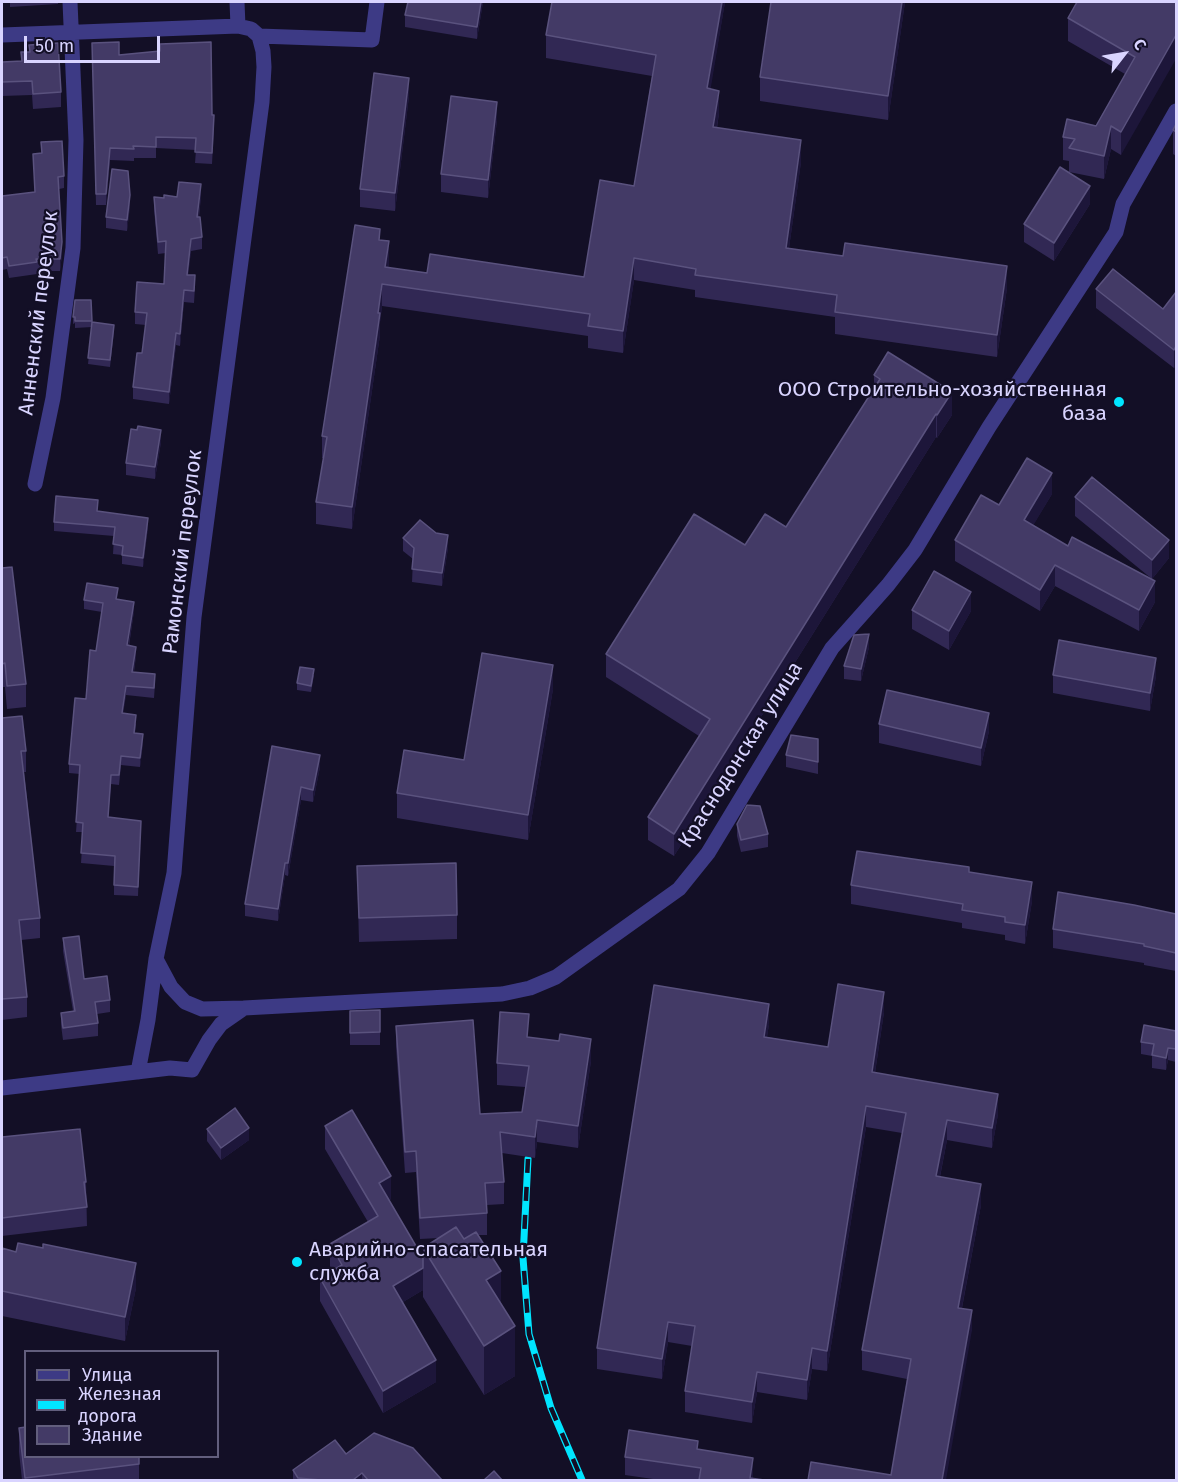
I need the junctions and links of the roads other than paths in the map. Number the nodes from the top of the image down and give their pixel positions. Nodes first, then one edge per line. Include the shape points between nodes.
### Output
1 (70, 2) edge
2 (237, 2) edge
3 (377, 2) edge
4 (238, 26) junction
5 (71, 33) junction
6 (2, 35) edge
7 (259, 36) junction
8 (1176, 111) edge
9 (34, 484) dead end
10 (156, 960) junction
11 (244, 1008) junction
12 (138, 1072) junction
13 (2, 1088) edge

1 - 5 street, Анненский переулок
2 - 4 street
3 - 7 street via 372,40
4 - 5 street
4 - 7 street
5 - 6 street
5 - 9 street, Анненский переулок via 76,140 73,248 53,398
7 - 10 street, Рамонский переулок via 264,59 262,102 194,617 174,873
8 - 11 street, Краснодонская улица via 1123,204 1116,232 988,427 915,550 832,648 708,853 679,888 556,977 530,988 502,994
10 - 11 street, Краснодонская улица via 185,1002 202,1010
10 - 12 street, Рамонский переулок
11 - 12 street via 221,1024 192,1070
12 - 13 street

